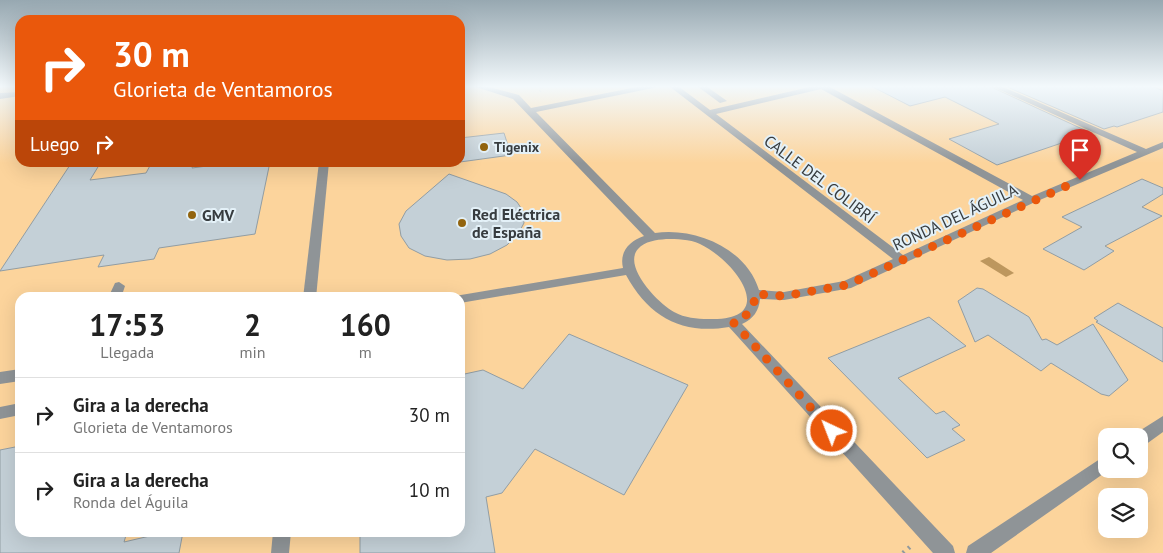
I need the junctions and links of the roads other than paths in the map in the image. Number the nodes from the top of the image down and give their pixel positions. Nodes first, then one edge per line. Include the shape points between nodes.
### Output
1 (529, 112) edge
2 (707, 112) edge
3 (870, 112) edge
4 (1054, 112) edge
5 (1163, 145) edge
6 (1145, 152) junction
7 (323, 167) edge
8 (1030, 200) junction
9 (650, 236) junction
10 (902, 260) junction
11 (629, 272) junction
12 (310, 292) edge
13 (755, 294) junction
14 (465, 299) edge
15 (733, 322) junction
16 (15, 376) edge
17 (0, 378) edge
18 (15, 410) edge
19 (0, 413) edge
20 (1163, 423) edge
21 (1148, 434) edge
22 (1098, 468) edge
23 (282, 537) edge
24 (280, 553) edge
25 (946, 553) edge
26 (975, 553) edge

1 - 9 street
2 - 10 street, CALLE DEL COLIBRÍ
3 - 8 street
4 - 6 street
5 - 6 street, RONDA DEL ÁGUILA
6 - 8 street, RONDA DEL ÁGUILA
7 - 12 street
8 - 10 street, RONDA DEL ÁGUILA
9 - 11 street via 632,248 627,258
9 - 13 street via 680,236 708,242 740,269
10 - 13 street, RONDA DEL ÁGUILA via 847,285 784,296
11 - 14 street
11 - 15 street via 658,308 672,317 691,322
13 - 15 street via 754,306 746,316
15 - 25 street
16 - 17 street
18 - 19 street
20 - 21 street
22 - 26 street
23 - 24 street

